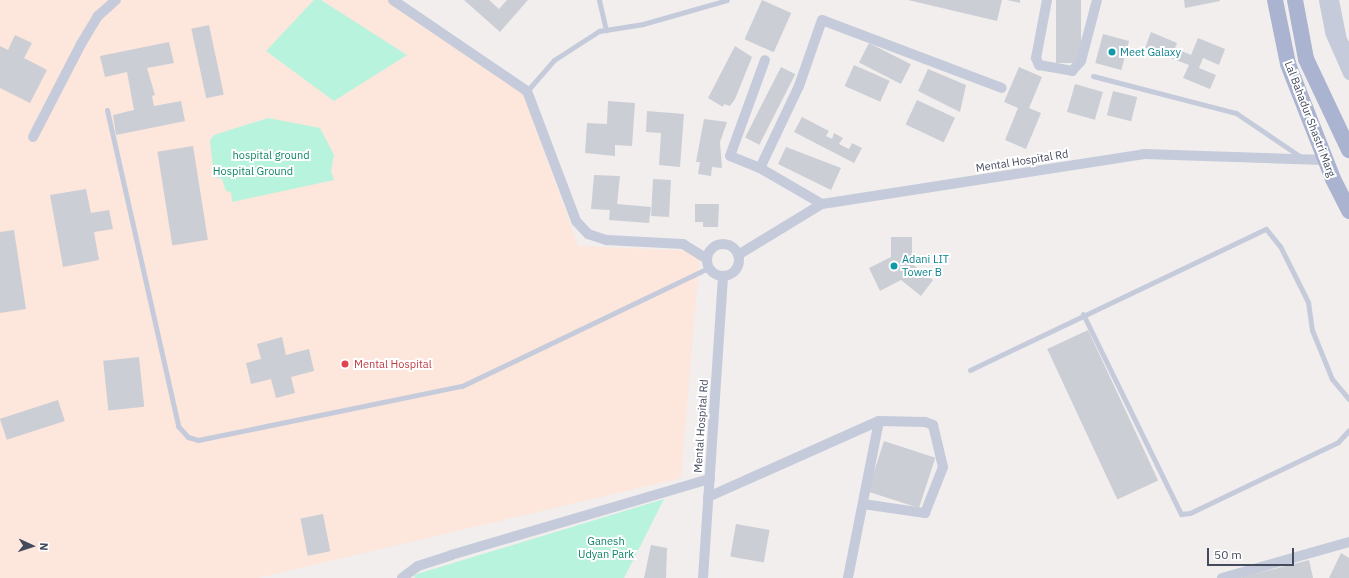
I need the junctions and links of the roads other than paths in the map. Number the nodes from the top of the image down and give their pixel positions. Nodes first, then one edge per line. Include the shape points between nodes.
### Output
1 (116, 0) edge
2 (393, 0) edge
3 (599, 0) edge
4 (727, 0) edge
5 (1047, 0) edge
6 (1096, 0) edge
7 (1275, 0) edge
8 (1295, 0) edge
9 (1325, 0) edge
10 (1334, 0) edge
11 (606, 30) junction
12 (1346, 39) edge
13 (1349, 51) edge
14 (765, 60) dead end
15 (1349, 73) edge
16 (1093, 76) dead end
17 (1002, 88) dead end
18 (527, 91) junction
19 (1325, 99) junction
20 (1303, 102) junction
21 (107, 110) dead end
22 (33, 137) dead end
23 (1349, 150) edge
24 (1306, 160) junction
25 (1325, 160) junction
26 (760, 168) junction
27 (822, 204) junction
28 (1349, 211) edge
29 (738, 255) junction
30 (707, 263) junction
31 (723, 276) junction
32 (1083, 314) junction
33 (970, 370) dead end
34 (1349, 399) edge
35 (879, 421) junction
36 (1349, 430) edge
37 (710, 479) junction
38 (708, 497) junction
39 (863, 504) junction
40 (1349, 542) edge
41 (402, 578) edge
42 (703, 578) edge
43 (848, 578) edge
44 (1222, 578) edge

1 - 22 street via 98,16 81,44
2 - 18 street
3 - 11 lane
4 - 11 lane via 643,24
5 - 6 street via 1036,58 1039,65 1072,71 1081,61
7 - 20 main road, Lal Bahadur Shastri Marg via 1288,64
8 - 19 main road, Lal Bahadur Shastri Marg via 1306,59
9 - 15 street via 1331,32
10 - 12 street
11 - 18 lane via 575,43 554,60
12 - 13 street
14 - 26 street via 730,156
16 - 24 lane via 1236,113
17 - 26 street via 822,20 799,86
18 - 30 street via 576,221 588,234 607,240 683,244
19 - 20 main road
19 - 23 main road, Lal Bahadur Shastri Marg
20 - 25 main road, Lal Bahadur Shastri Marg
21 - 30 lane via 178,426 188,437 198,440 462,386
24 - 25 street, Mental Hospital Rd
24 - 27 street, Mental Hospital Rd via 1144,154
25 - 28 main road, Lal Bahadur Shastri Marg
26 - 27 street
27 - 29 street, Mental Hospital Rd
29 - 30 street via 732,246 722,244 712,247
29 - 31 street via 736,270
30 - 31 street
31 - 37 street, Mental Hospital Rd
32 - 33 lane
32 - 34 lane via 1266,230 1280,246 1308,302 1312,330 1332,379
32 - 36 lane via 1181,514 1190,513 1338,442
35 - 38 street
35 - 39 street
35 - 39 street via 925,422 932,425 943,467 925,513
37 - 38 street, Mental Hospital Rd
37 - 41 street via 418,566
38 - 42 street, Mental Hospital Rd
39 - 43 street
40 - 44 street

